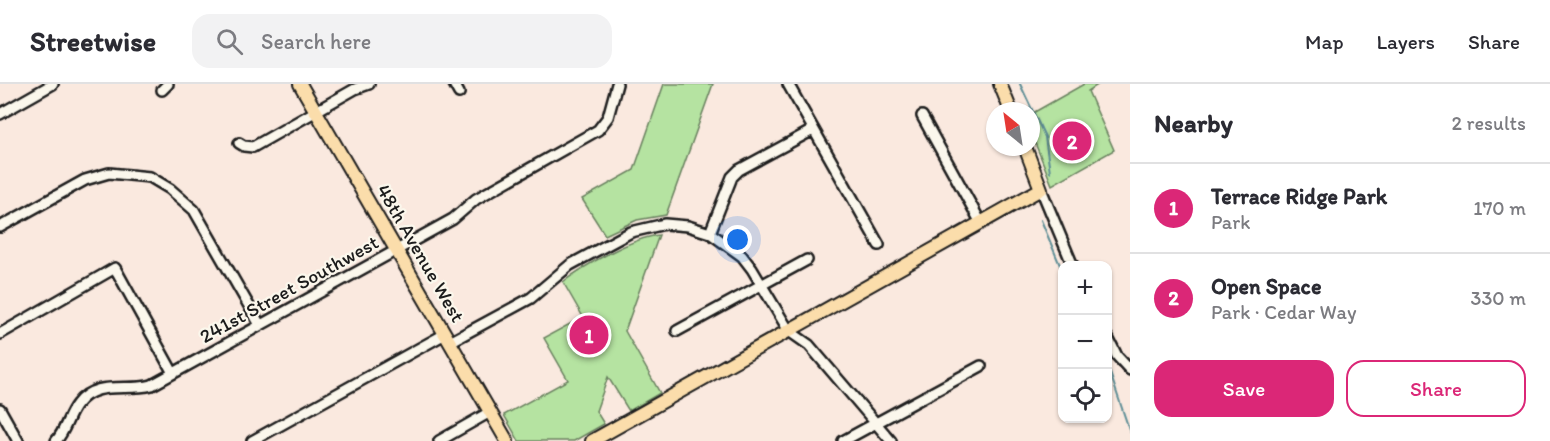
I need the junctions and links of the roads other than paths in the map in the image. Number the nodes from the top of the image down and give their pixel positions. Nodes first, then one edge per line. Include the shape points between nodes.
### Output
1 (53, 84) edge
2 (300, 84) edge
3 (369, 84) edge
4 (617, 84) edge
5 (788, 84) edge
6 (1000, 84) edge
7 (1007, 102) edge
8 (316, 112) junction
9 (0, 114) edge
10 (922, 116) dead end
11 (813, 130) junction
12 (240, 143) dead end
13 (1028, 156) edge
14 (1041, 189) junction
15 (981, 223) junction
16 (0, 227) edge
17 (710, 232) junction
18 (879, 244) dead end
19 (397, 250) junction
20 (807, 260) dead end
21 (1071, 261) edge
22 (761, 285) junction
23 (260, 325) junction
24 (677, 331) dead end
25 (789, 331) junction
26 (0, 334) edge
27 (448, 338) junction
28 (1112, 347) edge
29 (981, 366) dead end
30 (1130, 370) edge
31 (173, 373) junction
32 (0, 409) edge
33 (490, 412) junction
34 (876, 423) junction
35 (18, 441) edge
36 (56, 441) edge
37 (252, 441) edge
38 (439, 441) edge
39 (507, 441) edge
40 (592, 441) edge
41 (843, 441) edge
42 (891, 441) edge

1 - 9 street
2 - 8 main road, 48th Avenue West
3 - 8 street
4 - 19 street, 241st Street Southwest via 608,117 598,130 476,199 453,219
5 - 11 street
6 - 7 main road
8 - 12 street via 253,147
8 - 19 main road, 48th Avenue West
10 - 15 street
11 - 17 street via 732,177
11 - 18 street
13 - 14 main road
14 - 15 main road
14 - 21 street
15 - 25 main road
16 - 23 street via 85,180 109,173 150,177 194,210
17 - 22 street via 742,256
17 - 27 street via 665,225 631,232 570,265 531,298
19 - 23 street, 241st Street Southwest
19 - 27 main road, 48th Avenue West
20 - 22 street
22 - 24 street
22 - 25 street
23 - 31 street, 241st Street Southwest
25 - 34 street via 809,345
25 - 40 main road
26 - 31 street via 115,268
27 - 33 main road, 48th Avenue West
27 - 37 street
28 - 30 street
29 - 34 street
31 - 36 street, 241st Street Southwest via 139,389 105,387 88,393 70,412
32 - 35 street
33 - 38 street
33 - 39 main road, 48th Avenue West
34 - 41 street
34 - 42 street

